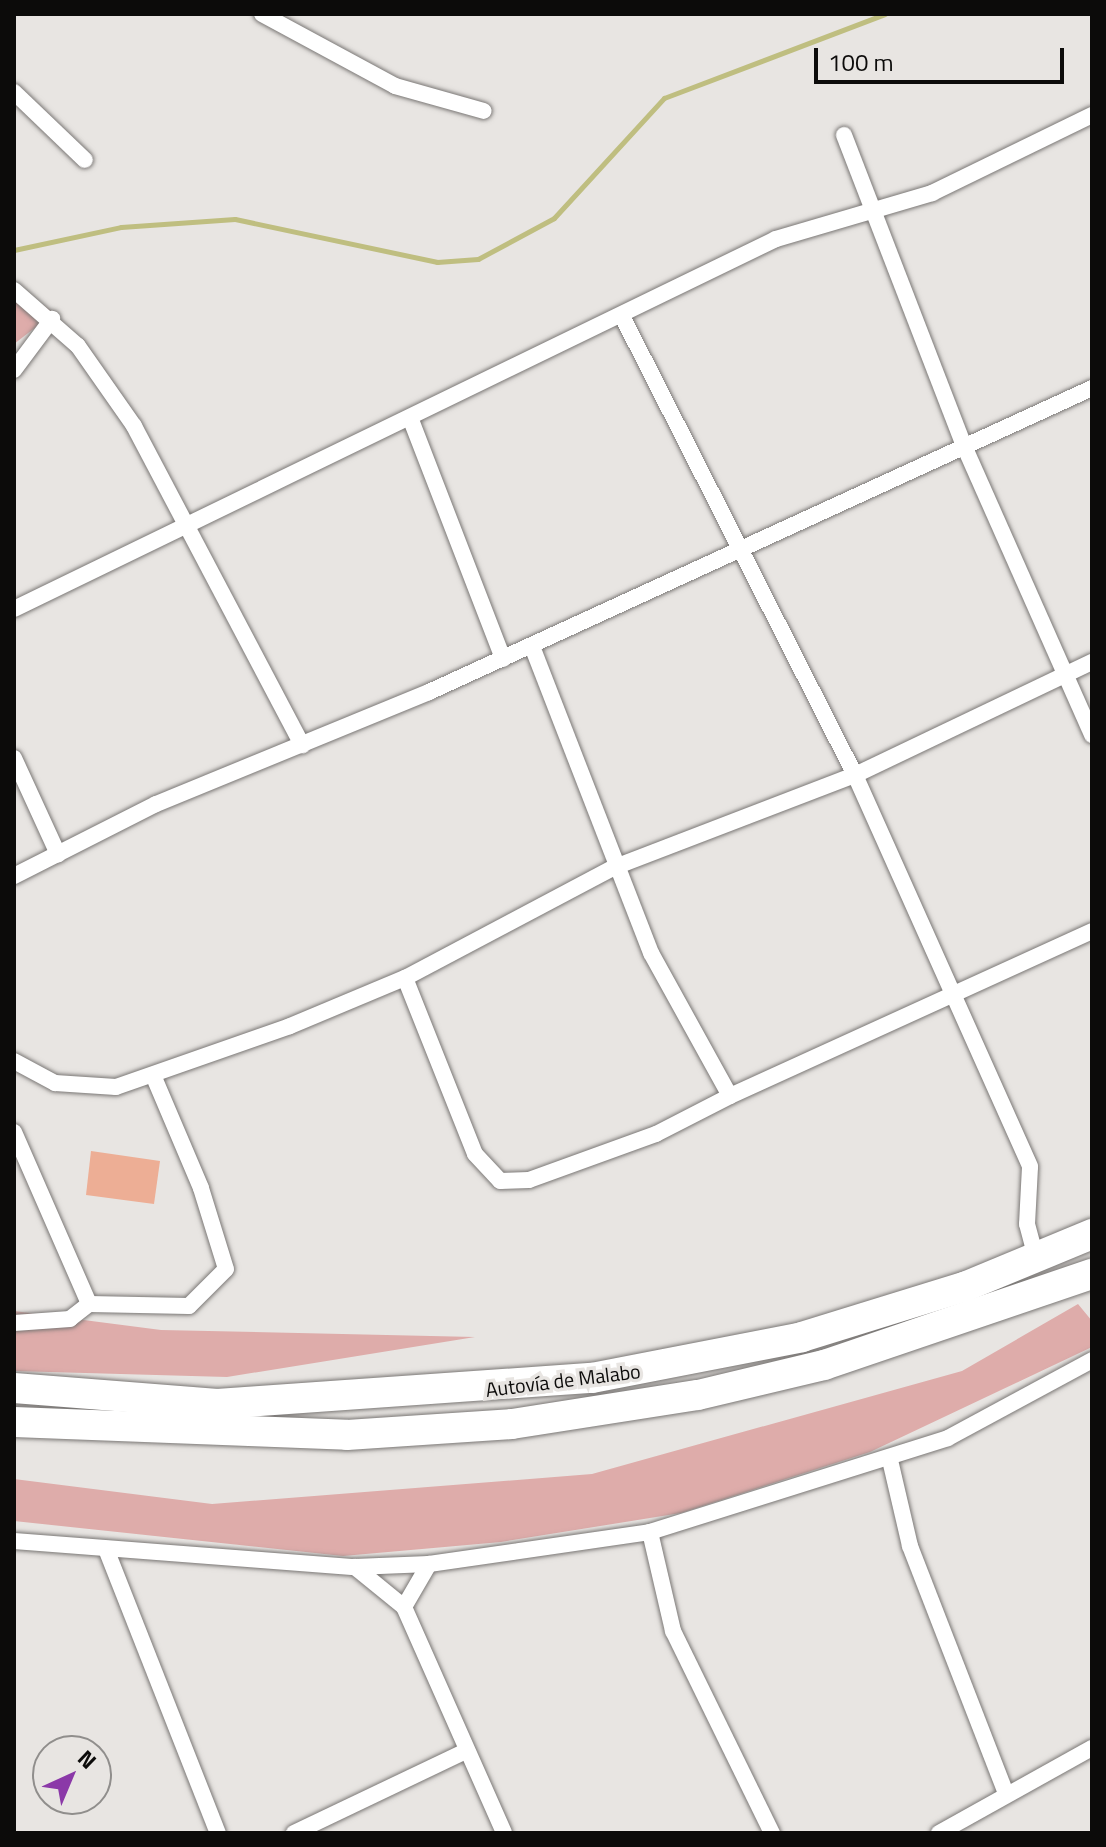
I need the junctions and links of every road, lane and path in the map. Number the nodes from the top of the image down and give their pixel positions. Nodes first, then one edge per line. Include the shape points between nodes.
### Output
1 (268, 15) edge
2 (14, 92) edge
3 (484, 111) dead end
4 (1090, 123) edge
5 (844, 135) dead end
6 (85, 160) dead end
7 (874, 210) junction
8 (19, 294) edge
9 (622, 316) junction
10 (52, 319) junction
11 (14, 370) edge
12 (1092, 388) edge
13 (411, 420) junction
14 (965, 448) junction
15 (189, 518) junction
16 (739, 553) junction
17 (14, 609) edge
18 (532, 646) junction
19 (503, 659) junction
20 (1092, 662) edge
21 (1062, 677) junction
22 (1092, 735) edge
23 (302, 745) junction
24 (14, 758) edge
25 (855, 775) junction
26 (58, 854) junction
27 (615, 867) junction
28 (14, 876) edge
29 (1092, 931) edge
30 (405, 978) junction
31 (952, 995) junction
32 (14, 1061) edge
33 (153, 1075) junction
34 (730, 1096) junction
35 (14, 1132) edge
36 (1092, 1234) edge
37 (1036, 1258) junction
38 (1092, 1274) edge
39 (89, 1304) junction
40 (14, 1323) edge
41 (1092, 1360) edge
42 (14, 1388) edge
43 (14, 1422) edge
44 (890, 1460) junction
45 (650, 1532) junction
46 (14, 1541) edge
47 (106, 1549) junction
48 (429, 1564) junction
49 (355, 1567) junction
50 (404, 1607) junction
51 (1092, 1748) edge
52 (464, 1752) junction
53 (1006, 1794) junction
54 (218, 1833) edge
55 (294, 1833) edge
56 (504, 1833) edge
57 (772, 1833) edge
58 (939, 1833) edge

1 - 3 street via 395,86
2 - 6 street
4 - 7 street via 932,193
5 - 7 street
7 - 9 street via 776,239
7 - 14 street
8 - 10 street
9 - 13 street
9 - 16 street
10 - 11 street
10 - 15 street via 134,426
12 - 14 street
13 - 15 street
13 - 19 street
14 - 16 street
14 - 21 street
15 - 17 street
15 - 23 street
16 - 18 street
16 - 25 street
18 - 19 street
18 - 27 street
19 - 23 street
20 - 21 street
21 - 22 street
21 - 25 street
23 - 26 street
24 - 26 street
25 - 27 street
25 - 31 street
26 - 28 street
27 - 30 street
27 - 34 street via 664,980
29 - 31 street
30 - 33 street
30 - 34 street via 475,1154 500,1181 529,1180 656,1134
31 - 34 street
31 - 37 street via 1030,1167 1027,1224
32 - 33 street via 55,1083 116,1087
33 - 39 street via 201,1188 226,1269 189,1306
35 - 39 street
36 - 37 highway, Autovía de Malabo
37 - 42 highway, Autovía de Malabo via 802,1337 576,1380 231,1403
38 - 43 highway, Autovía de Malabo via 824,1365 698,1395 512,1424 331,1435
39 - 40 street via 70,1319
41 - 44 street via 997,1414
44 - 45 street
44 - 53 street via 910,1546
45 - 48 street
45 - 57 street via 673,1631
46 - 47 street
47 - 49 street
47 - 54 street
48 - 49 street
48 - 50 street
49 - 50 street
50 - 52 street
51 - 53 street
52 - 55 street
52 - 56 street
53 - 58 street

